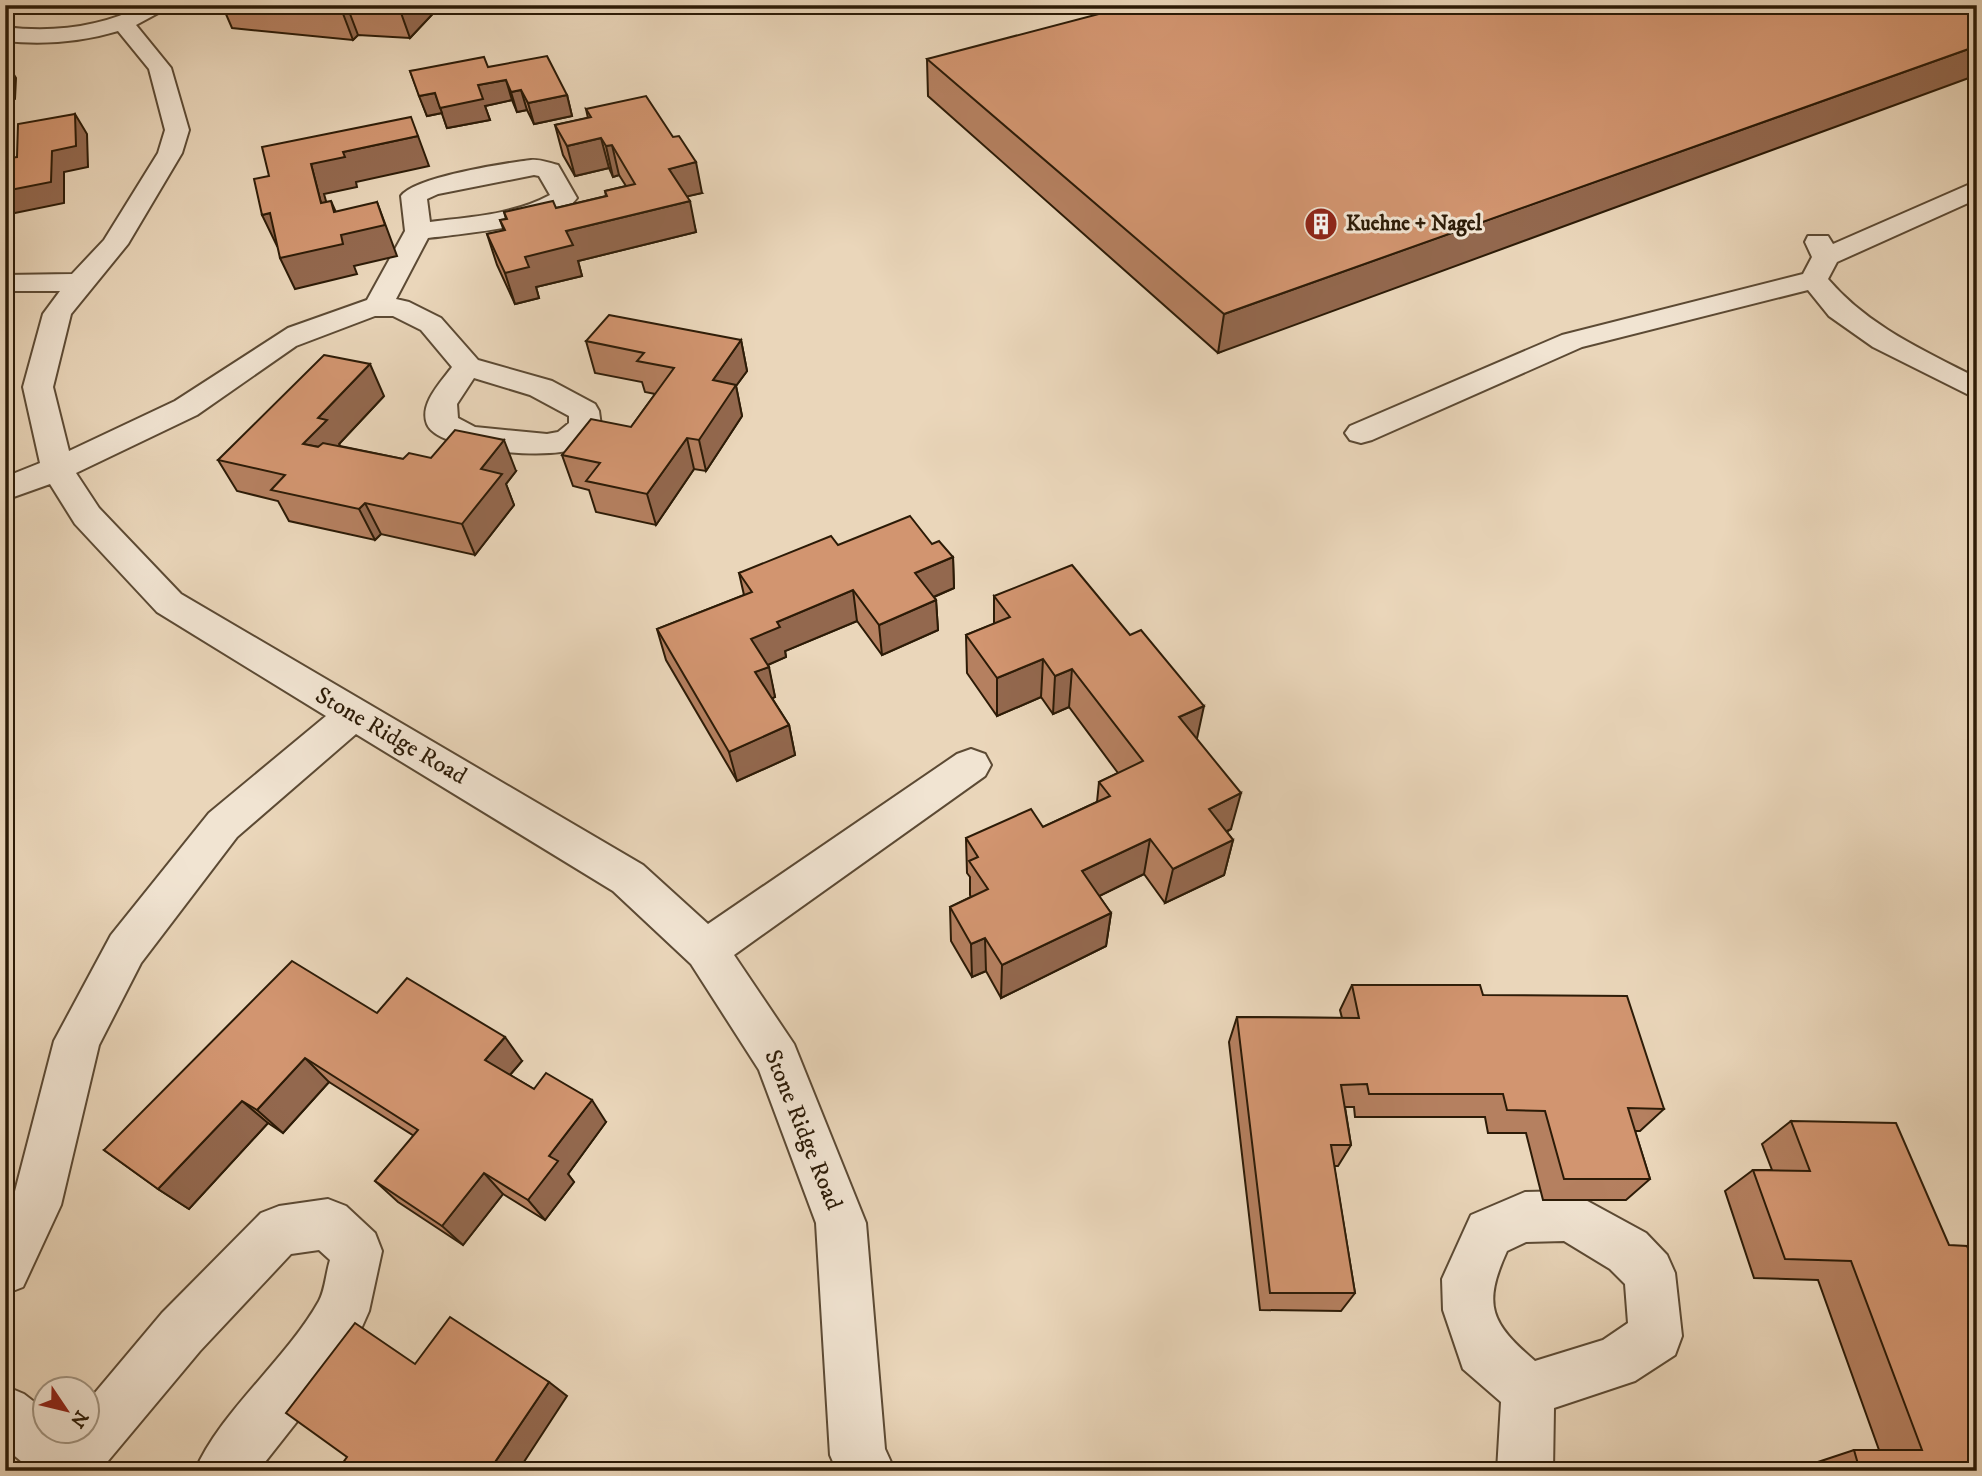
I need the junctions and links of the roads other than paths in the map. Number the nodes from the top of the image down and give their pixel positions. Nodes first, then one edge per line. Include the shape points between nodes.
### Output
1 (162, 5) edge
2 (122, 23) junction
3 (5, 34) edge
4 (1977, 189) edge
5 (418, 231) junction
6 (1819, 260) junction
7 (80, 282) junction
8 (5, 283) edge
9 (378, 306) junction
10 (467, 366) dead end
11 (1977, 390) edge
12 (1361, 433) dead end
13 (57, 469) junction
14 (5, 489) edge
15 (353, 715) junction
16 (971, 765) dead end
17 (706, 950) junction
18 (5, 1269) edge
19 (1528, 1390) dead end
20 (5, 1413) edge
21 (73, 1468) edge
22 (223, 1471) edge
23 (867, 1471) edge
24 (1525, 1471) edge

1 - 2 street
2 - 3 street via 54,36
2 - 7 street, Stone Ridge Road via 160,68 177,130 170,153 115,244
4 - 6 street
5 - 5 street via 414,196 430,188 534,167 549,170 564,198 550,207 514,216
5 - 9 street
6 - 11 street via 1839,310 1883,341
6 - 12 street via 1572,341
7 - 8 street
7 - 13 street, Stone Ridge Road via 57,314 38,387
9 - 10 street via 399,308 431,324
9 - 13 street via 348,314 275,347 186,408
13 - 14 street
13 - 15 street, Stone Ridge Road via 86,516 169,603
15 - 17 street, Stone Ridge Road via 628,878
15 - 18 street via 223,825 126,949 77,1041 36,1205
16 - 17 street
17 - 23 street, Stone Ridge Road via 778,1059 841,1223 858,1455
19 - 24 street
20 - 21 street
21 - 22 street via 181,1332 279,1231 328,1224 357,1251 343,1311 295,1381

